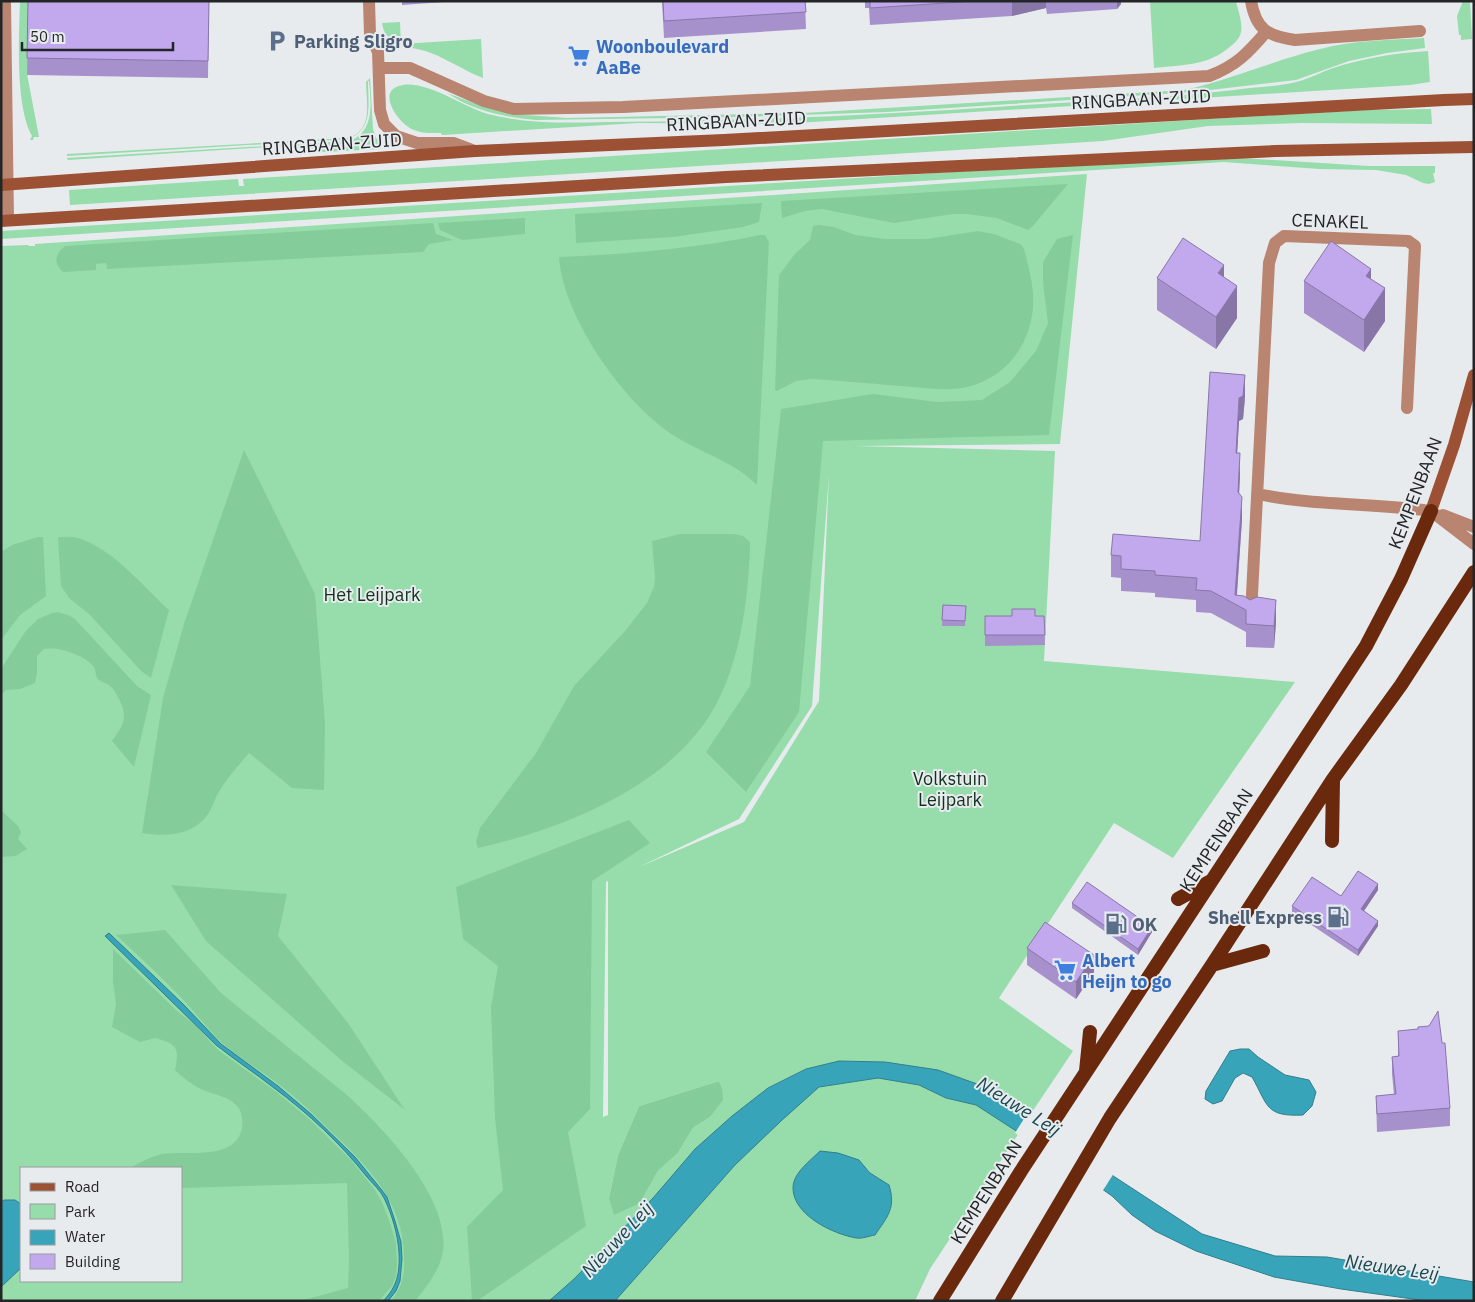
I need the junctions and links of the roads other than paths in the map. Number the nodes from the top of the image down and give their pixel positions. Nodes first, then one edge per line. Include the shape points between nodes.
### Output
1 (5, 1) edge
2 (369, 1) edge
3 (1251, 1) edge
4 (1420, 31) dead end
5 (1266, 32) junction
6 (379, 68) junction
7 (1474, 99) edge
8 (1474, 147) edge
9 (475, 151) junction
10 (4, 185) edge
11 (5, 220) edge
12 (1474, 375) edge
13 (1407, 408) dead end
14 (1258, 494) junction
15 (1432, 511) junction
16 (1474, 527) edge
17 (1474, 544) edge
18 (1474, 572) edge
19 (1251, 614) edge
20 (1332, 780) junction
21 (1332, 841) dead end
22 (1212, 881) junction
23 (1178, 899) dead end
24 (1263, 951) dead end
25 (1212, 965) junction
26 (1090, 1032) dead end
27 (1085, 1074) junction
28 (940, 1301) edge
29 (1002, 1301) edge

1 - 10 street
2 - 6 street via 370,35 378,52
3 - 5 street via 1255,18
4 - 5 street via 1295,40
5 - 6 street, RINGBAAN-ZUID via 1232,66 1209,76 623,107 514,109 484,101 410,68
6 - 9 street via 380,110 384,124 396,136 417,143 454,143
7 - 9 main road, RINGBAAN-ZUID
8 - 11 main road via 1265,151 726,177
9 - 10 main road, RINGBAAN-ZUID
10 - 11 street
12 - 15 main road, KEMPENBAAN
13 - 14 street, CENAKEL via 1415,246 1408,241 1284,236 1275,243 1269,263
14 - 15 street via 1279,499
14 - 19 street, CENAKEL
15 - 16 street
15 - 17 street
15 - 22 highway, KEMPENBAAN via 1366,646
18 - 20 highway via 1402,685
20 - 21 highway
20 - 25 highway
22 - 23 highway
22 - 27 highway, KEMPENBAAN
24 - 25 highway
25 - 29 highway via 1110,1118
26 - 27 highway
27 - 28 highway, KEMPENBAAN

